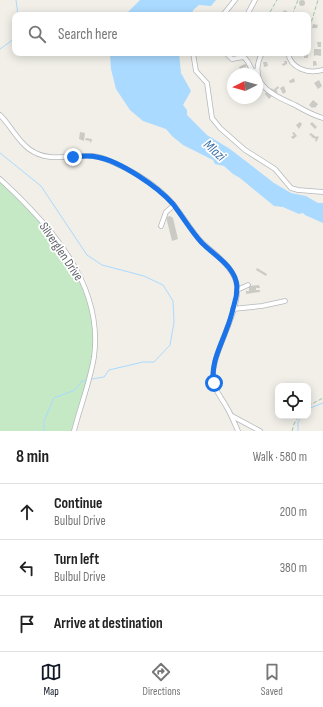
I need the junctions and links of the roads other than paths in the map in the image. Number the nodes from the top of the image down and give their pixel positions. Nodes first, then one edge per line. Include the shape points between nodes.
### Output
1 (236, 0) edge
2 (255, 0) edge
3 (226, 12) edge
4 (249, 12) edge
5 (194, 56) edge
6 (229, 56) edge
7 (261, 56) edge
8 (289, 56) edge
9 (251, 68) edge
10 (258, 68) edge
11 (323, 70) edge
12 (263, 86) edge
13 (0, 115) edge
14 (323, 118) edge
15 (0, 179) edge
16 (323, 192) edge
17 (174, 205) junction
18 (161, 226) dead end
19 (248, 285) dead end
20 (237, 290) junction
21 (285, 301) dead end
22 (233, 309) junction
23 (231, 416) junction
24 (74, 431) edge
25 (238, 431) edge
26 (260, 431) edge

1 - 3 street
2 - 4 street
5 - 16 street via 196,71 207,83 212,118 220,128 244,150 275,169 291,188
6 - 9 street via 232,59 244,57
7 - 10 street
8 - 11 street via 292,64 303,69 313,72
12 - 14 street via 272,94
13 - 17 street via 24,145 39,155 55,158 89,156 105,159 146,181
15 - 24 street, Silverglen Drive via 50,230 84,284 90,304 95,348
17 - 18 street via 166,212
17 - 20 street via 200,240 232,273
19 - 20 street
20 - 22 street
21 - 22 street
22 - 23 street via 213,374 216,392
23 - 25 street
23 - 26 street

